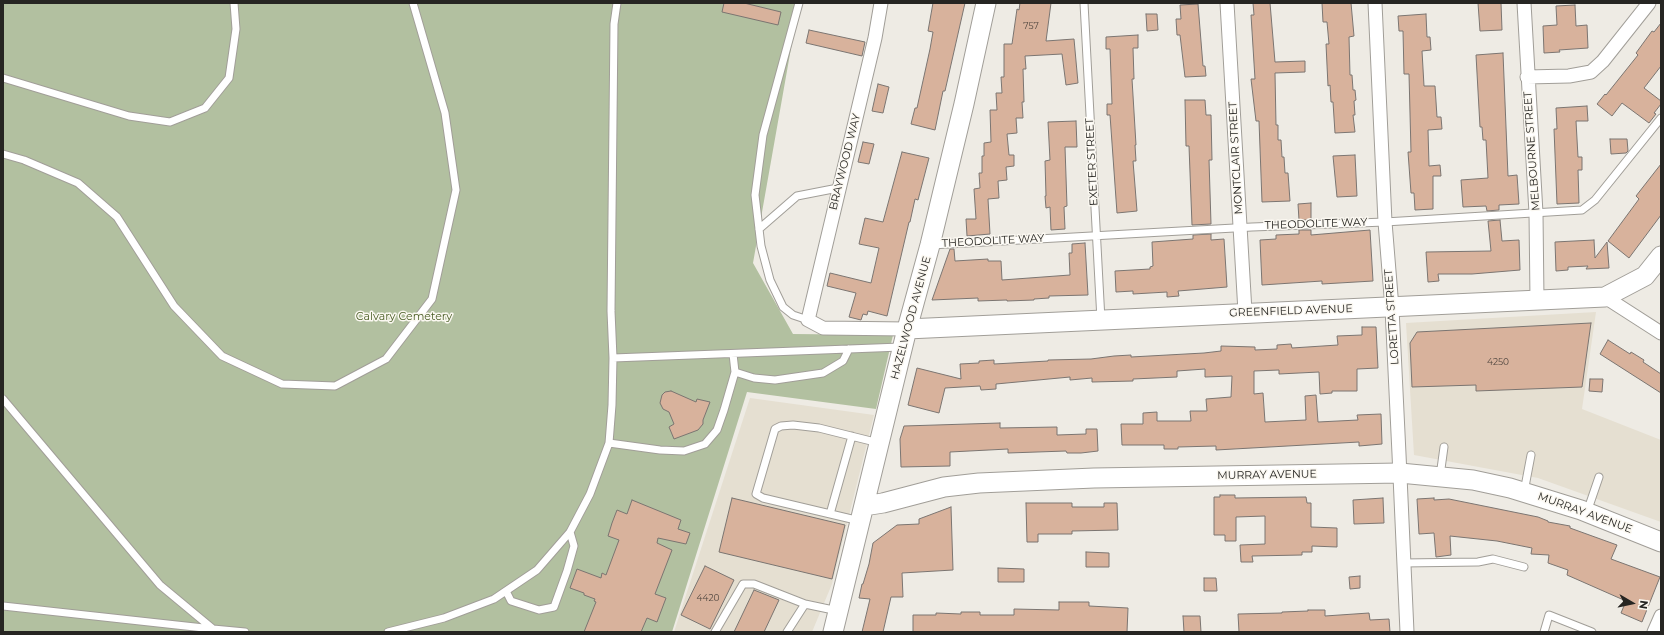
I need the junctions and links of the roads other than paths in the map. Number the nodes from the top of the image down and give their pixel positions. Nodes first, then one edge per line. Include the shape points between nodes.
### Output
1 (234, 3) edge
2 (413, 3) edge
3 (617, 3) edge
4 (799, 3) edge
5 (881, 3) edge
6 (986, 3) edge
7 (1084, 3) edge
8 (1227, 3) edge
9 (1375, 3) edge
10 (1524, 3) edge
11 (1649, 3) edge
12 (1527, 77) junction
13 (3, 78) edge
14 (1661, 118) edge
15 (3, 154) edge
16 (838, 188) junction
17 (1536, 213) junction
18 (1385, 222) junction
19 (1239, 228) junction
20 (759, 229) junction
21 (1096, 235) junction
22 (930, 245) junction
23 (1661, 256) edge
24 (1605, 297) junction
25 (1537, 300) junction
26 (1392, 308) junction
27 (1245, 312) junction
28 (808, 320) junction
29 (1101, 321) junction
30 (1661, 333) edge
31 (905, 338) junction
32 (848, 349) junction
33 (733, 354) junction
34 (613, 358) junction
35 (735, 372) junction
36 (3, 399) edge
37 (852, 436) junction
38 (609, 443) junction
39 (879, 443) junction
40 (1444, 447) dead end
41 (1531, 456) dead end
42 (1400, 473) junction
43 (1440, 477) junction
44 (1599, 477) dead end
45 (1524, 492) junction
46 (1587, 512) junction
47 (862, 513) junction
48 (830, 514) junction
49 (570, 532) junction
50 (1661, 542) edge
51 (1403, 563) junction
52 (1524, 567) dead end
53 (506, 591) junction
54 (805, 604) junction
55 (3, 606) edge
56 (838, 611) junction
57 (214, 629) junction
58 (245, 632) edge
59 (388, 632) edge
60 (715, 632) edge
61 (787, 632) edge
62 (833, 632) edge
63 (1407, 632) edge
64 (1544, 632) edge
65 (1592, 632) edge

1 - 13 lane via 236,29 229,78 205,108 170,122 129,116
2 - 15 lane via 445,113 456,190 432,299 386,359 335,386 282,384 222,356 174,306 117,217 78,183
3 - 34 lane via 614,24 611,311
4 - 20 lane via 763,135 755,195
5 - 16 street, BRAYWOOD WAY via 875,38
6 - 22 main road, HAZELWOOD AVENUE
7 - 21 lane, EXETER STREET
8 - 19 street, MONTCLAIR STREET
9 - 18 street, LORETTA STREET
10 - 12 street, MELBOURNE STREET
11 - 12 street via 1604,61 1591,72 1569,76
12 - 17 street, MELBOURNE STREET
14 - 17 lane, THEODOLITE WAY via 1595,200 1582,210
16 - 20 lane via 797,196
16 - 28 street, BRAYWOOD WAY
17 - 18 lane, THEODOLITE WAY
17 - 25 street, MELBOURNE STREET
18 - 19 lane, THEODOLITE WAY
18 - 26 street, LORETTA STREET
19 - 21 lane, THEODOLITE WAY
19 - 27 street, MONTCLAIR STREET
20 - 28 lane via 770,280 783,307 793,316
21 - 22 lane, THEODOLITE WAY
21 - 29 lane, EXETER STREET
22 - 31 main road, HAZELWOOD AVENUE
23 - 24 main road, GREENFIELD AVENUE via 1645,276
24 - 25 main road, GREENFIELD AVENUE
24 - 30 street
25 - 26 main road, GREENFIELD AVENUE
26 - 27 main road, GREENFIELD AVENUE
26 - 42 street, LORETTA STREET
27 - 29 main road, GREENFIELD AVENUE
28 - 31 street via 823,328
29 - 31 main road, GREENFIELD AVENUE
31 - 32 lane
31 - 39 main road, HAZELWOOD AVENUE
32 - 33 lane
32 - 35 lane via 843,361 823,373 775,380 754,378
33 - 34 lane
33 - 35 lane
34 - 38 lane
35 - 38 lane via 717,430 705,444 684,451
36 - 57 lane via 160,585
37 - 39 lane
37 - 48 lane
37 - 48 lane via 819,428 781,426 775,430 756,494 762,498
38 - 49 lane via 590,494
39 - 47 main road, HAZELWOOD AVENUE
40 - 43 lane
41 - 45 lane
42 - 43 main road, MURRAY AVENUE
42 - 47 main road, MURRAY AVENUE via 1101,478 979,483 944,487 883,503
42 - 51 street, LORETTA STREET
43 - 45 main road, MURRAY AVENUE via 1473,480
44 - 46 lane
45 - 46 main road, MURRAY AVENUE
46 - 50 main road, MURRAY AVENUE
47 - 48 lane
47 - 56 main road, HAZELWOOD AVENUE
49 - 53 lane via 537,570
49 - 53 lane via 574,546 554,607 540,610 511,601
51 - 52 lane via 1478,562 1493,559
51 - 63 street, LORETTA STREET
53 - 59 lane via 494,599 444,618
54 - 56 lane
54 - 60 lane via 754,584 744,584
54 - 61 lane
55 - 57 lane
56 - 62 main road, HAZELWOOD AVENUE
57 - 58 lane
64 - 65 lane via 1549,615

